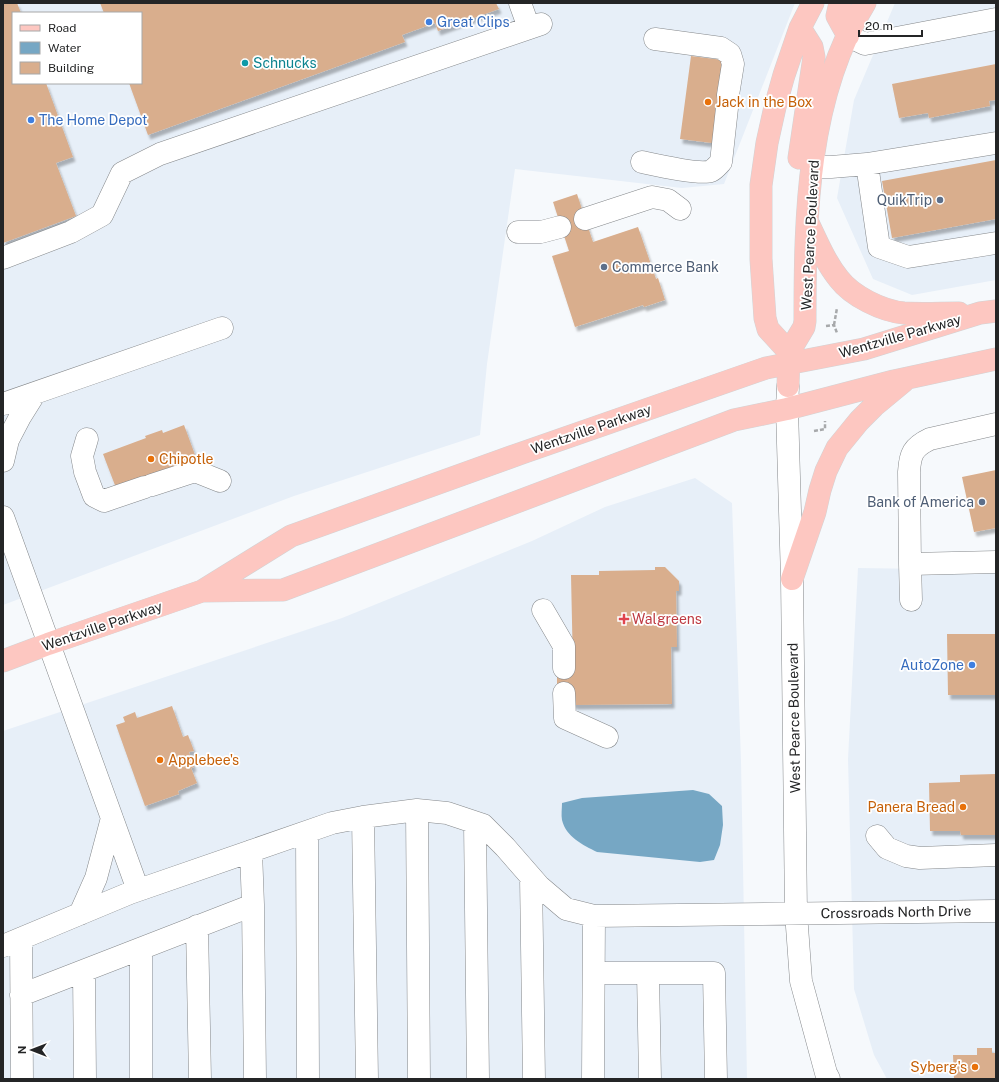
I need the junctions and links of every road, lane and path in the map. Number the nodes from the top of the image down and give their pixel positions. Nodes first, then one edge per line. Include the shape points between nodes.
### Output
1 (520, 3) edge
2 (813, 3) edge
3 (840, 3) edge
4 (865, 3) edge
5 (996, 19) edge
6 (800, 28) junction
7 (848, 36) junction
8 (655, 39) dead end
9 (996, 144) edge
10 (642, 162) dead end
11 (867, 164) junction
12 (812, 167) junction
13 (680, 209) dead end
14 (808, 212) junction
15 (585, 219) dead end
16 (560, 227) dead end
17 (518, 232) dead end
18 (996, 243) edge
19 (3, 258) edge
20 (838, 304) dead end
21 (988, 312) edge
22 (834, 325) junction
23 (825, 326) dead end
24 (222, 328) dead end
25 (837, 334) dead end
26 (789, 358) junction
27 (996, 359) edge
28 (907, 379) junction
29 (788, 386) joint
30 (35, 393) junction
31 (3, 404) edge
32 (787, 409) junction
33 (825, 419) dead end
34 (996, 424) edge
35 (814, 431) dead end
36 (87, 439) dead end
37 (3, 461) edge
38 (220, 481) dead end
39 (3, 516) edge
40 (996, 562) edge
41 (910, 564) junction
42 (792, 579) junction
43 (202, 591) junction
44 (911, 600) dead end
45 (543, 610) dead end
46 (48, 644) junction
47 (3, 661) edge
48 (564, 668) dead end
49 (564, 693) dead end
50 (606, 737) dead end
51 (417, 810) junction
52 (363, 817) junction
53 (112, 818) junction
54 (475, 823) junction
55 (307, 832) junction
56 (877, 836) dead end
57 (251, 851) junction
58 (996, 856) edge
59 (531, 877) junction
60 (138, 890) junction
61 (253, 905) junction
62 (996, 911) edge
63 (796, 913) junction
64 (80, 914) junction
65 (594, 916) junction
66 (197, 926) junction
67 (12, 942) edge
68 (140, 949) junction
69 (84, 971) junction
70 (594, 973) junction
71 (648, 973) junction
72 (21, 995) junction
73 (22, 1079) edge
74 (85, 1079) edge
75 (141, 1079) edge
76 (200, 1079) edge
77 (255, 1079) edge
78 (308, 1079) edge
79 (367, 1079) edge
80 (419, 1079) edge
81 (478, 1079) edge
82 (534, 1079) edge
83 (593, 1079) edge
84 (650, 1079) edge
85 (716, 1079) edge
86 (829, 1079) edge

1 - 19 street via 535,26 160,154 122,173 102,215 71,232
2 - 6 main road
3 - 7 main road via 837,16
4 - 7 main road, West Pearce Boulevard
5 - 7 street via 865,44
6 - 14 main road via 812,47 814,57 796,186
6 - 26 main road via 775,108 761,185 761,259 765,318 768,330
7 - 12 main road, West Pearce Boulevard via 826,96
8 - 10 street via 721,48 730,54 733,64 721,162 711,171 698,172
9 - 11 street
11 - 12 street via 831,168
11 - 18 street via 879,247 908,257
12 - 14 main road, West Pearce Boulevard
13 - 15 street via 668,200 652,197
14 - 21 main road via 821,252 840,280 857,295 877,306 903,312
14 - 26 main road, West Pearce Boulevard via 805,321
16 - 17 street via 541,232
20 - 22 path
21 - 26 main road, Wentzville Parkway via 864,349
22 - 23 path
22 - 25 path
24 - 30 street
26 - 29 main road, West Pearce Boulevard
26 - 43 main road, Wentzville Parkway via 291,536
27 - 28 main road, Wentzville Parkway
28 - 32 main road, Wentzville Parkway
28 - 42 main road via 859,420 837,448 826,471
29 - 32 street, West Pearce Boulevard
30 - 31 street
30 - 37 street via 8,440
32 - 42 street, West Pearce Boulevard
32 - 43 main road, Wentzville Parkway via 734,420 283,590
33 - 35 path via 825,429
34 - 41 street via 930,439 913,451 908,472
36 - 38 street via 82,456 85,472 94,496 104,500 195,471
39 - 46 street
40 - 41 street
41 - 44 street
42 - 63 street, West Pearce Boulevard
43 - 46 main road, Wentzville Parkway
45 - 48 street via 564,646
46 - 47 main road, Wentzville Parkway
46 - 53 street
49 - 50 street via 565,718
51 - 52 street, Crossroads North Drive
51 - 54 street, Crossroads North Drive via 447,813
51 - 80 street
52 - 55 street, Crossroads North Drive via 332,823
52 - 79 street
53 - 60 street
53 - 64 street via 96,878
54 - 59 street, Crossroads North Drive via 483,825
54 - 81 street
55 - 57 street, Crossroads North Drive
55 - 78 street
56 - 58 street via 887,848 906,856
57 - 60 street, Crossroads North Drive
57 - 61 street
59 - 65 street, Crossroads North Drive via 566,909
59 - 82 street
60 - 64 street, Crossroads North Drive
61 - 66 street
61 - 77 street
62 - 63 street, Crossroads North Drive
63 - 65 street, Crossroads North Drive
63 - 86 street, West Pearce Boulevard via 801,980
64 - 67 street, Crossroads North Drive
65 - 70 street
66 - 68 street
66 - 76 street
67 - 72 street
68 - 69 street
68 - 75 street
69 - 72 street
69 - 74 street
70 - 71 street
70 - 83 street
71 - 84 street
71 - 85 street via 714,973
72 - 73 street

